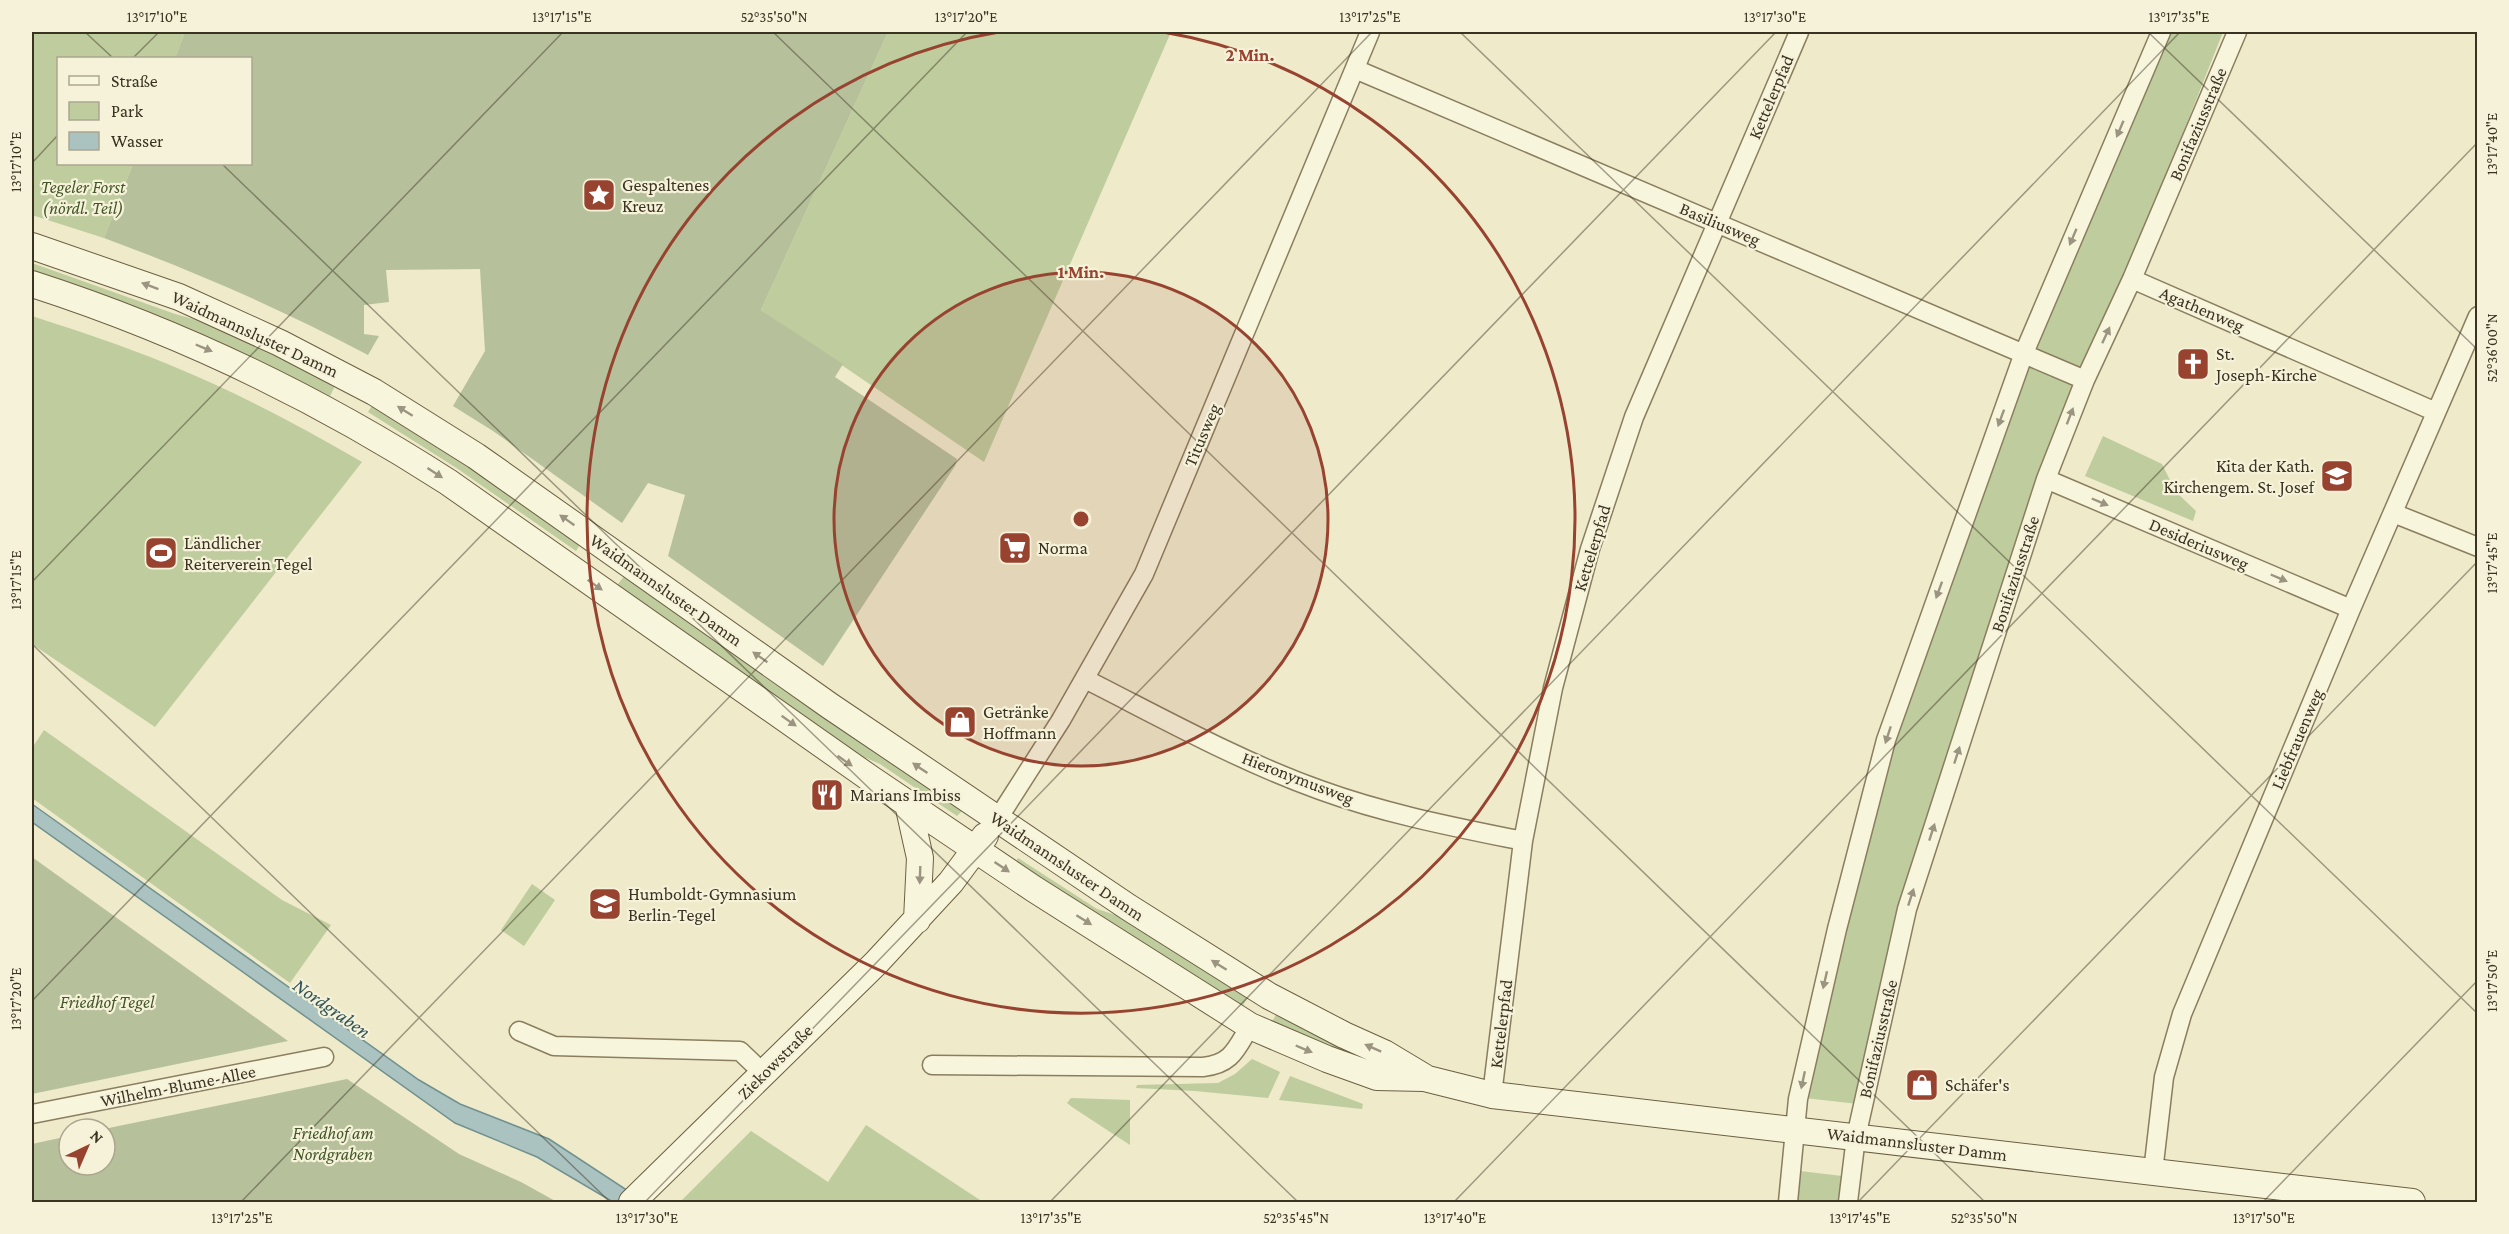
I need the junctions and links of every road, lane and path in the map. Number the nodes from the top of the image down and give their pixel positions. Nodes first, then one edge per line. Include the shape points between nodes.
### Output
1 (1370, 32) edge
2 (1799, 32) edge
3 (2161, 32) edge
4 (2237, 32) edge
5 (1355, 69) junction
6 (1717, 223) junction
7 (32, 246) edge
8 (2132, 279) junction
9 (32, 284) edge
10 (2478, 316) edge
11 (2024, 353) junction
12 (2085, 380) junction
13 (2436, 412) junction
14 (2046, 479) junction
15 (2393, 513) junction
16 (2478, 547) edge
17 (2351, 609) junction
18 (1085, 679) junction
19 (908, 804) junction
20 (997, 820) junction
21 (1523, 841) junction
22 (976, 849) junction
23 (917, 920) junction
24 (1269, 996) junction
25 (1250, 1026) junction
26 (519, 1031) dead end
27 (324, 1058) dead end
28 (932, 1065) dead end
29 (763, 1073) junction
30 (1424, 1077) junction
31 (1492, 1095) junction
32 (32, 1114) edge
33 (1796, 1130) junction
34 (1856, 1137) junction
35 (2153, 1172) junction
36 (640, 1195) edge
37 (1788, 1203) edge
38 (1848, 1203) edge
39 (2412, 1203) edge

1 - 5 street, Titusweg
2 - 6 street, Kettelerpfad
3 -> 11 street
4 - 8 street, Bonifaziusstraße
5 - 6 street, Basiliusweg
5 - 18 street, Titusweg via 1144,574
6 - 11 street, Basiliusweg
6 - 21 street, Kettelerpfad via 1634,417 1590,549 1553,688
20 -> 7 main road, Waidmannsluster Damm via 476,456 374,392 280,343 178,297
12 -> 8 street, Bonifaziusstraße
8 - 13 street, Agathenweg
9 -> 19 main road, Waidmannsluster Damm via 225,357 394,447
10 - 13 street, Liebfrauenweg
11 - 12 street, Basiliusweg
11 -> 33 street via 1886,740 1837,929 1798,1099
14 -> 12 street, Bonifaziusstraße
13 - 15 street, Liebfrauenweg
14 -> 17 street, Desideriusweg
34 -> 14 street, Bonifaziusstraße via 1907,909
15 - 16 street
15 - 17 street, Liebfrauenweg
17 - 35 street, Liebfrauenweg via 2182,1014 2164,1077
18 - 20 street, Titusweg
18 - 21 street, Hieronymusweg via 1263,768 1321,791 1423,821
19 - 22 main road, Waidmannsluster Damm
19 -> 23 main road via 920,858
20 - 22 main road, Ziekowstraße
24 -> 20 main road, Waidmannsluster Damm
21 - 31 street, Kettelerpfad
22 - 23 main road, Ziekowstraße
22 -> 25 main road, Waidmannsluster Damm
23 - 29 main road, Ziekowstraße
24 - 25 main road
30 -> 24 main road, Waidmannsluster Damm
25 - 28 street via 1232,1055 1219,1065
25 -> 30 main road, Waidmannsluster Damm via 1377,1077
26 - 29 street via 554,1046 741,1052
27 - 32 street, Wilhelm-Blume-Allee
29 - 36 main road, Ziekowstraße
30 - 31 main road, Waidmannsluster Damm
31 - 33 main road, Waidmannsluster Damm
33 - 34 main road, Waidmannsluster Damm
33 - 37 street
34 - 35 main road, Waidmannsluster Damm
34 - 38 street, Bonifaziusstraße
35 - 39 main road, Waidmannsluster Damm

